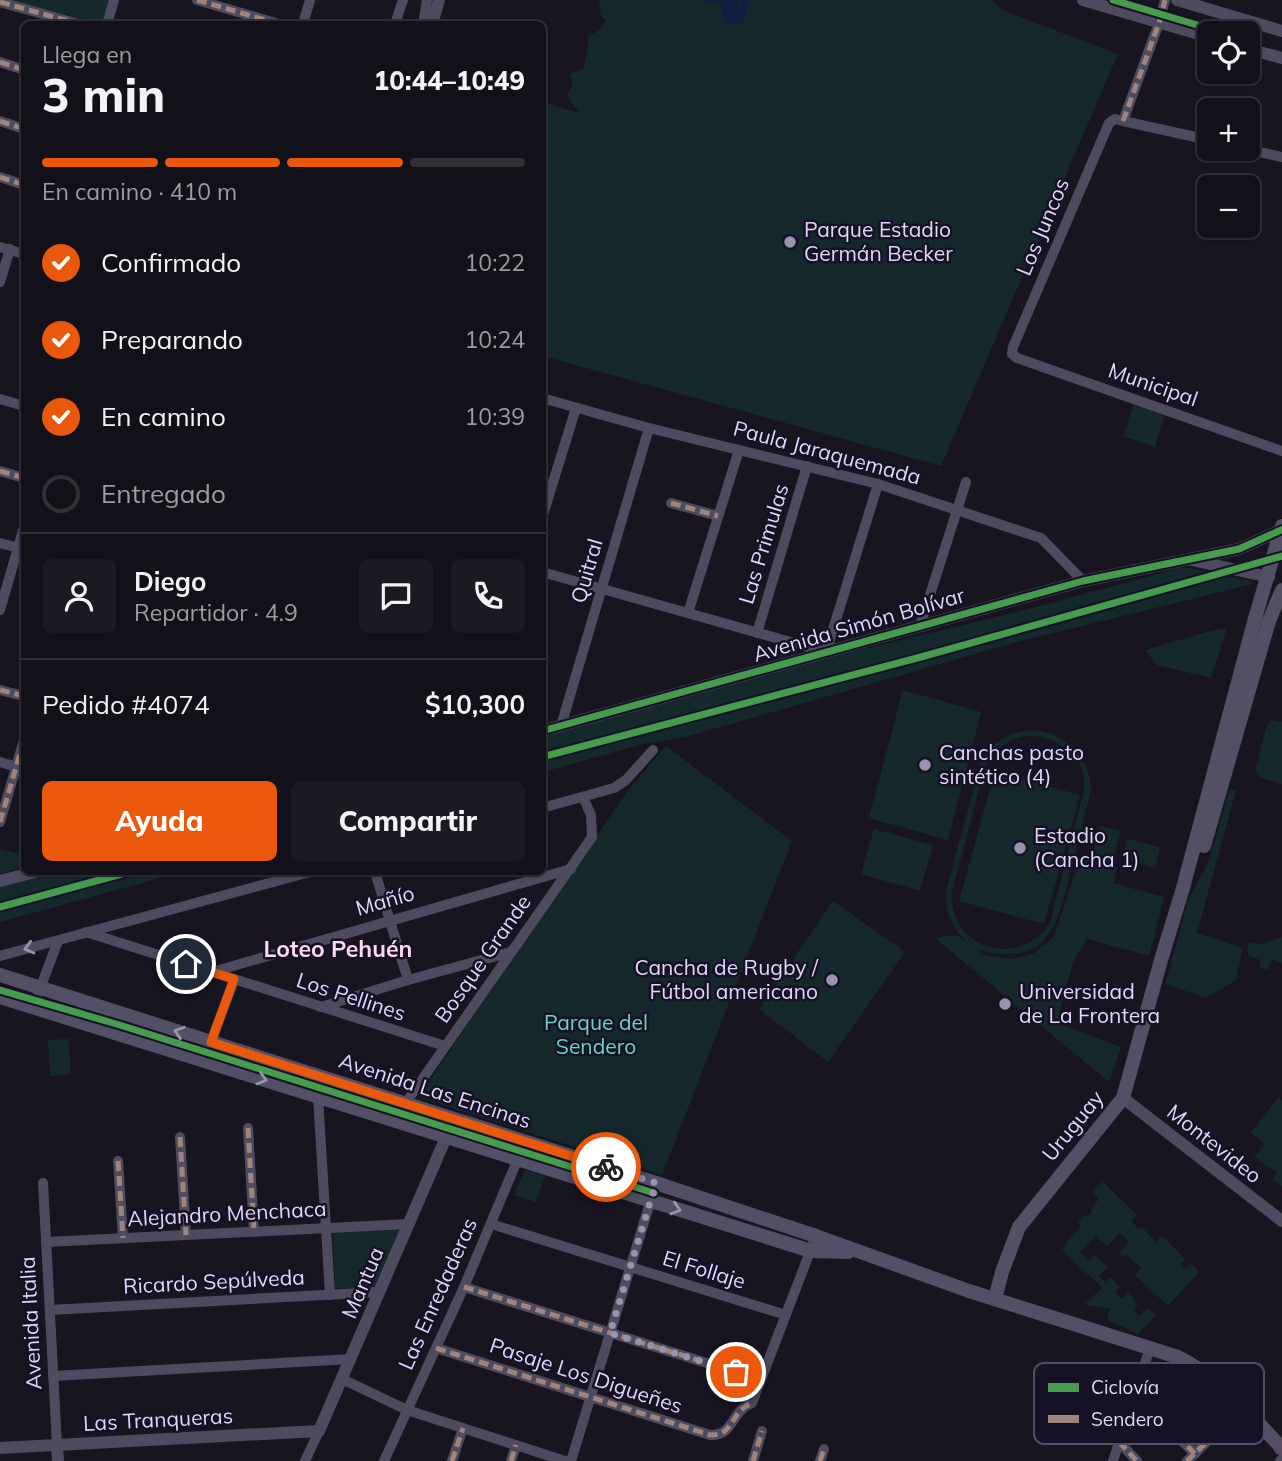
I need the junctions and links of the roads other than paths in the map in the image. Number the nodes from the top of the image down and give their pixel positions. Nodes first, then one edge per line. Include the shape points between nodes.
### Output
1 (114, 0) edge
2 (197, 0) edge
3 (310, 0) edge
4 (403, 0) edge
5 (427, 0) edge
6 (439, 0) edge
7 (1083, 0) edge
8 (1165, 0) edge
9 (1177, 0) edge
10 (0, 2) edge
11 (68, 21) edge
12 (108, 21) edge
13 (269, 21) edge
14 (304, 21) edge
15 (397, 21) edge
16 (424, 21) edge
17 (433, 21) edge
18 (1159, 23) junction
19 (1282, 31) edge
20 (1197, 34) edge
21 (1260, 52) edge
22 (1282, 58) edge
23 (0, 62) edge
24 (21, 69) edge
25 (1119, 120) junction
26 (0, 121) edge
27 (21, 128) edge
28 (1197, 137) edge
29 (1260, 152) edge
30 (1282, 157) edge
31 (0, 177) edge
32 (21, 184) edge
33 (5, 248) edge
34 (0, 282) edge
35 (1012, 354) joint
36 (0, 399) edge
37 (546, 399) edge
38 (21, 405) edge
39 (576, 408) junction
40 (649, 428) junction
41 (739, 450) junction
42 (1282, 451) edge
43 (807, 466) junction
44 (0, 471) edge
45 (21, 477) edge
46 (966, 482) dead end
47 (878, 484) junction
48 (671, 503) dead end
49 (546, 505) edge
50 (957, 510) junction
51 (718, 516) junction
52 (1282, 528) edge
53 (0, 543) edge
54 (21, 549) edge
55 (1185, 559) junction
56 (546, 573) edge
57 (1275, 577) edge
58 (1083, 581) junction
59 (602, 589) junction
60 (1282, 590) edge
61 (0, 610) edge
62 (688, 613) junction
63 (1270, 617) edge
64 (920, 626) junction
65 (757, 633) junction
66 (826, 652) junction
67 (0, 690) edge
68 (21, 695) edge
69 (561, 726) junction
70 (546, 730) edge
71 (653, 750) dead end
72 (0, 762) edge
73 (20, 768) edge
74 (583, 797) junction
75 (546, 807) edge
76 (0, 822) edge
77 (570, 869) junction
78 (23, 875) edge
79 (299, 875) edge
80 (376, 875) edge
81 (0, 881) edge
82 (390, 919) junction
83 (86, 932) junction
84 (58, 941) junction
85 (511, 952) junction
86 (0, 956) edge
87 (211, 972) junction
88 (0, 975) edge
89 (234, 979) junction
90 (408, 980) junction
91 (40, 988) junction
92 (0, 997) edge
93 (33, 1007) junction
94 (321, 1007) junction
95 (211, 1042) junction
96 (445, 1046) junction
97 (204, 1061) junction
98 (318, 1096) junction
99 (1123, 1098) junction
100 (405, 1104) junction
101 (454, 1119) junction
102 (248, 1128) dead end
103 (180, 1136) dead end
104 (447, 1137) junction
105 (525, 1142) junction
106 (518, 1159) junction
107 (118, 1161) dead end
108 (43, 1183) dead end
109 (656, 1183) junction
110 (651, 1201) junction
111 (1282, 1221) edge
112 (409, 1224) junction
113 (491, 1224) junction
114 (326, 1229) junction
115 (254, 1231) junction
116 (187, 1235) junction
117 (816, 1236) junction
118 (122, 1238) junction
119 (46, 1242) junction
120 (811, 1251) junction
121 (857, 1252) junction
122 (631, 1267) junction
123 (1002, 1272) junction
124 (940, 1281) junction
125 (464, 1287) junction
126 (969, 1291) junction
127 (379, 1292) junction
128 (330, 1295) junction
129 (994, 1302) junction
130 (50, 1310) junction
131 (1029, 1310) junction
132 (786, 1315) junction
133 (610, 1333) junction
134 (436, 1348) junction
135 (1150, 1348) junction
136 (351, 1359) junction
137 (1145, 1363) edge
138 (1188, 1363) edge
139 (53, 1376) junction
140 (342, 1379) junction
141 (761, 1380) junction
142 (590, 1397) junction
143 (407, 1410) junction
144 (463, 1428) junction
145 (319, 1431) junction
146 (762, 1431) dead end
147 (1264, 1433) edge
148 (1118, 1444) edge
149 (1121, 1444) edge
150 (1205, 1444) edge
151 (57, 1445) junction
152 (516, 1445) junction
153 (0, 1448) edge
154 (824, 1450) dead end
155 (1281, 1452) edge
156 (1191, 1457) edge
157 (58, 1461) edge
158 (305, 1461) edge
159 (384, 1461) edge
160 (452, 1461) edge
161 (511, 1461) edge
162 (565, 1461) edge
163 (571, 1461) edge
164 (753, 1461) edge
165 (821, 1461) edge
166 (1113, 1461) edge
167 (1137, 1461) edge

1 - 12 street
2 - 13 street
3 - 14 street
4 - 15 street
5 - 16 street
6 - 17 street
7 - 18 street
8 - 18 street, Los Juncos
9 - 19 street
10 - 11 street
18 - 20 street
18 - 25 street, Los Juncos
21 - 22 street
23 - 24 street
25 - 28 street
25 - 35 street, Los Juncos via 1109,122
26 - 27 street
29 - 30 street
31 - 32 street
33 - 34 street
35 - 42 street, Municipal
36 - 38 street
37 - 39 street, Paula Jaraquemada
39 - 40 street, Paula Jaraquemada
39 - 49 street
40 - 41 street, Paula Jaraquemada
40 - 59 street, Quitral
41 - 43 street, Paula Jaraquemada
41 - 51 street
43 - 47 street, Paula Jaraquemada
43 - 65 street, Las Primulas
44 - 45 street
46 - 50 street
47 - 50 street, Paula Jaraquemada
47 - 66 street
48 - 51 street
50 - 58 street, Paula Jaraquemada via 1041,538
50 - 64 street
51 - 62 street
52 - 55 street, Avenida Simón Bolívar via 1239,549
52 - 57 main road, Uruguay
53 - 54 street
54 - 61 street
55 - 57 street, Avenida Simón Bolívar
55 - 58 street, Avenida Simón Bolívar
56 - 59 street
57 - 63 main road, Uruguay
57 - 63 main road
58 - 64 street, Avenida Simón Bolívar
59 - 62 street
59 - 69 street, Quitral
60 - 63 main road, Uruguay
62 - 65 street
63 - 99 main road, Uruguay via 1213,819 1200,858 1183,888
64 - 66 street, Avenida Simón Bolívar
65 - 66 street
66 - 69 street, Avenida Simón Bolívar
67 - 68 street
69 - 70 street, Avenida Simón Bolívar
71 - 74 street via 626,780
72 - 73 street
73 - 76 street
74 - 75 street
74 - 77 street, Bosque Grande via 591,815 592,836
77 - 82 street, Mañío
77 - 85 street, Bosque Grande
78 - 81 street
79 - 83 street
80 - 82 street
82 - 87 street, Mañío
82 - 90 street
83 - 84 street
83 - 87 street, Los Pellines
84 -> 86 street
84 - 91 street
85 - 90 street
85 - 96 street, Bosque Grande
87 - 89 street, Los Pellines
88 - 91 main road, Avenida Las Encinas
89 - 94 street, Los Pellines
89 - 95 street
90 - 94 street
91 - 93 street
95 -> 91 main road, Avenida Las Encinas
92 - 93 main road, Avenida Las Encinas
93 - 97 main road, Avenida Las Encinas
94 - 96 street, Los Pellines
95 - 97 street
95 - 100 main road, Avenida Las Encinas
96 - 100 street, Bosque Grande
97 -> 98 main road, Avenida Las Encinas
98 - 104 main road, Avenida Las Encinas
98 - 114 street
99 - 111 street, Montevideo
99 - 123 main road, Uruguay via 1024,1220
100 - 101 main road, Avenida Las Encinas
101 - 104 street, Mantua
101 - 105 main road, Avenida Las Encinas
102 - 115 street
103 - 116 street
104 - 106 main road, Avenida Las Encinas
104 - 112 street, Mantua
105 - 106 street, Las Enredaderas
105 - 109 main road, Avenida Las Encinas
106 - 110 main road, Avenida Las Encinas
106 - 113 street, Las Enredaderas
107 - 118 street
108 - 119 street, Avenida Italia
109 - 110 street
109 - 117 main road, Avenida Las Encinas
110 -> 120 main road, Avenida Las Encinas
110 - 122 street
112 - 114 street, Alejandro Menchaca
112 - 127 street, Mantua
113 - 122 street, El Follaje
113 - 125 street, Las Enredaderas
114 - 115 street, Alejandro Menchaca
114 - 128 street
115 - 116 street, Alejandro Menchaca
116 - 118 street, Alejandro Menchaca
117 - 120 street
117 - 121 main road, Avenida Las Encinas
118 - 119 street, Alejandro Menchaca
119 - 130 street, Avenida Italia
120 - 121 main road, Avenida Las Encinas
120 - 132 street
121 - 124 main road, Avenida Las Encinas
122 - 132 street, El Follaje
122 - 133 street
123 - 126 main road via 986,1286
123 - 129 main road, Uruguay
123 - 131 main road via 1010,1294
124 - 126 main road, Avenida Las Encinas
124 - 129 main road, Avenida Las Encinas via 957,1293
125 - 133 street
125 - 134 street, Las Enredaderas
126 - 129 main road, Avenida Las Encinas
127 - 128 street, Ricardo Sepúlveda
127 - 136 street, Mantua
128 - 130 street, Ricardo Sepúlveda
129 - 131 main road, Avenida Las Encinas
130 - 139 street, Avenida Italia
131 - 135 main road, Avenida Las Encinas
132 - 141 street
133 - 141 street
133 - 142 street
134 - 142 street, Pasaje Los Digueñes
134 - 143 street, Las Enredaderas
135 - 137 street
135 - 138 main road, Avenida Las Encinas
136 - 139 street
136 - 140 street, Mantua
139 - 151 street, Avenida Italia
140 - 143 street
140 - 145 street, Mantua
141 - 142 street, Pasaje Los Digueñes via 752,1403 738,1411 728,1430 719,1436
142 - 163 street
143 - 144 street
143 - 159 street, Las Enredaderas
144 - 152 street
144 - 160 street
145 - 151 street, Las Tranqueras
145 - 158 street, Mantua
146 - 164 street
147 - 155 main road, Avenida Las Encinas
148 - 166 street
149 - 167 street
150 - 156 street
151 - 153 street, Las Tranqueras
151 - 157 street, Avenida Italia
152 - 161 street
152 - 162 street
154 - 165 street

